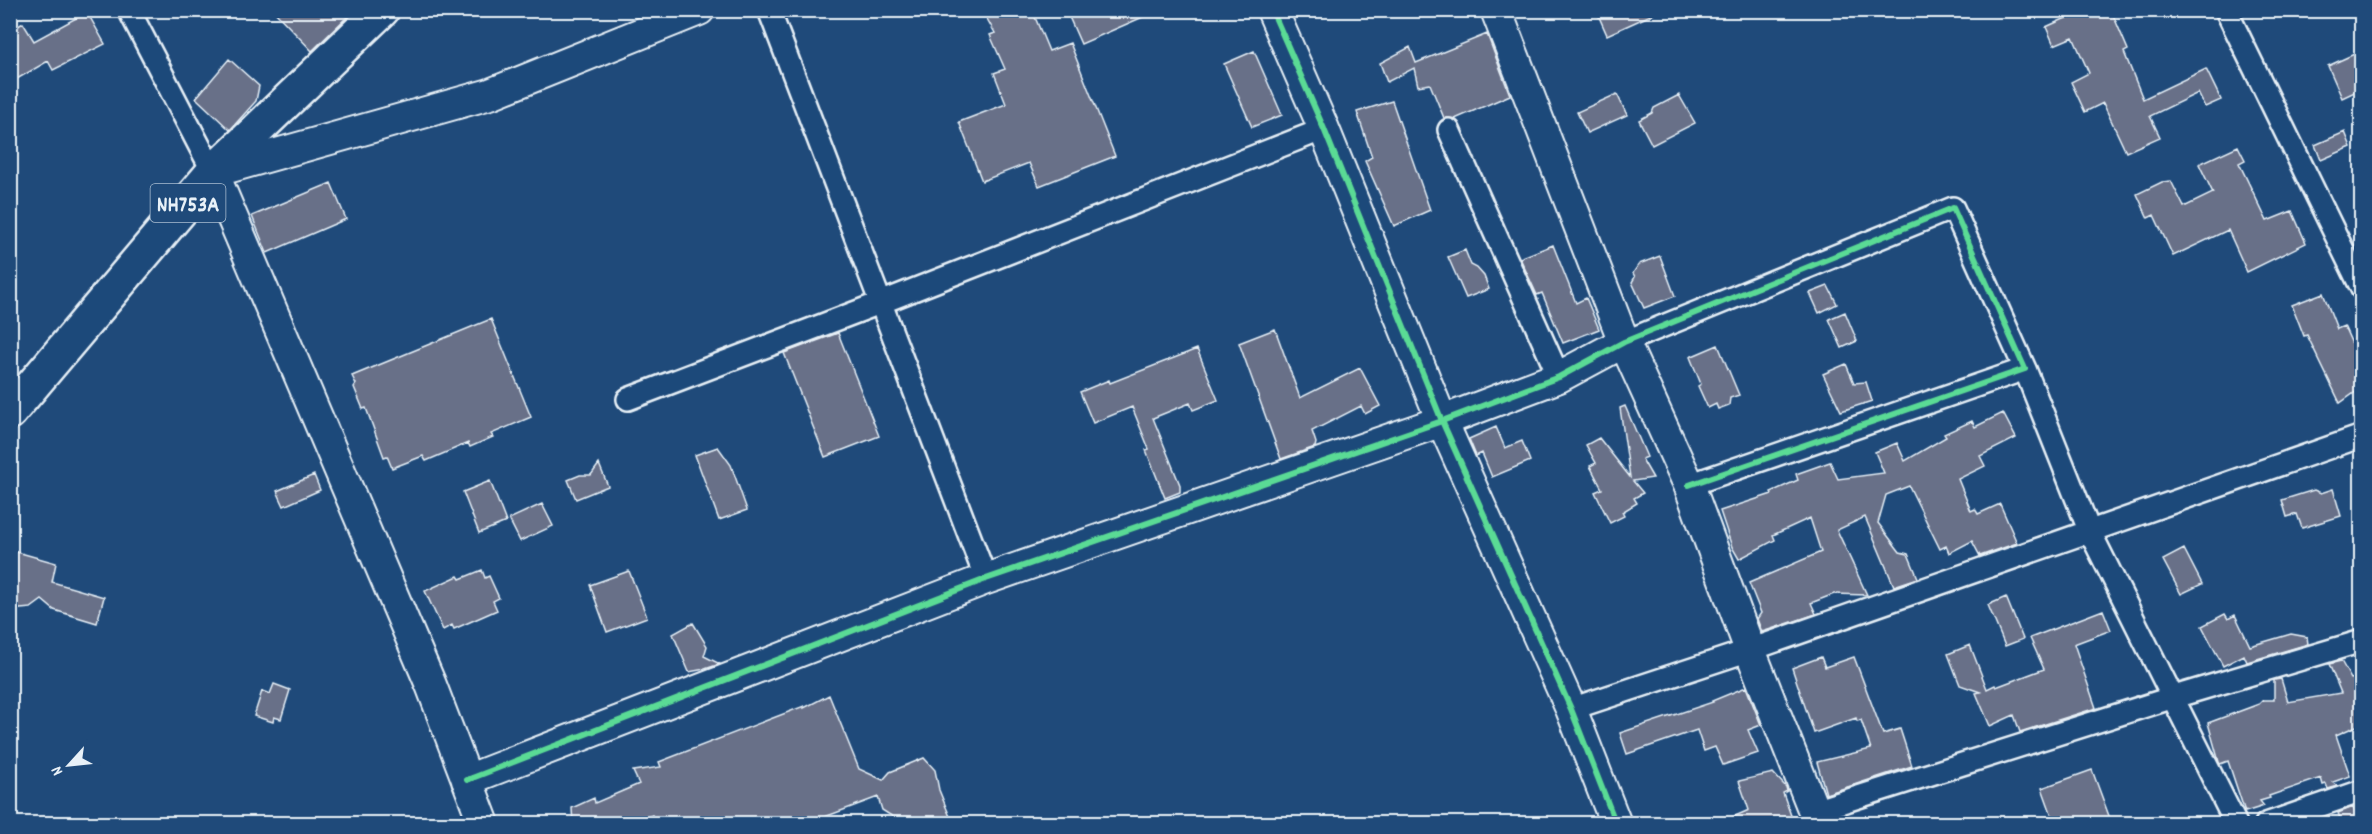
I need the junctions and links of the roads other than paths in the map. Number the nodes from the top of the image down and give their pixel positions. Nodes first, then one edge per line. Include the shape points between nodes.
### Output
1 (129, 10) edge
2 (382, 10) edge
3 (699, 10) edge
4 (769, 10) edge
5 (1272, 10) edge
6 (1496, 10) edge
7 (2226, 10) edge
8 (1324, 129) junction
9 (1449, 130) dead end
10 (213, 172) junction
11 (2361, 289) edge
12 (880, 303) junction
13 (1624, 342) junction
14 (2025, 369) junction
15 (1559, 377) junction
16 (628, 399) dead end
17 (10, 412) edge
18 (1442, 421) junction
19 (2361, 436) edge
20 (1689, 485) junction
21 (2089, 530) junction
22 (986, 579) junction
23 (2361, 641) edge
24 (1750, 650) junction
25 (2174, 697) junction
26 (1570, 709) junction
27 (467, 780) junction
28 (2361, 791) edge
29 (1816, 817) edge
30 (484, 824) edge
31 (1616, 824) edge
32 (2236, 824) edge
33 (2266, 824) edge

1 - 10 street
2 - 10 highway, NH753A
3 - 10 street via 490,94
4 - 12 street
5 - 8 street
6 - 13 street
7 - 11 street
8 - 12 street
8 - 18 street
9 - 15 street
10 - 17 highway, NH753A
10 - 27 street via 431,684
12 - 16 street
12 - 22 street
13 - 14 street via 1953,208
13 - 15 street
13 - 20 street
14 - 20 street
14 - 21 street
15 - 18 street
18 - 22 street
18 - 26 street
19 - 21 street
20 - 24 street
21 - 24 street
21 - 25 street
22 - 27 street
23 - 25 street
24 - 26 street
24 - 29 street
25 - 29 street
25 - 32 street
26 - 31 street
27 - 30 street
28 - 33 street

